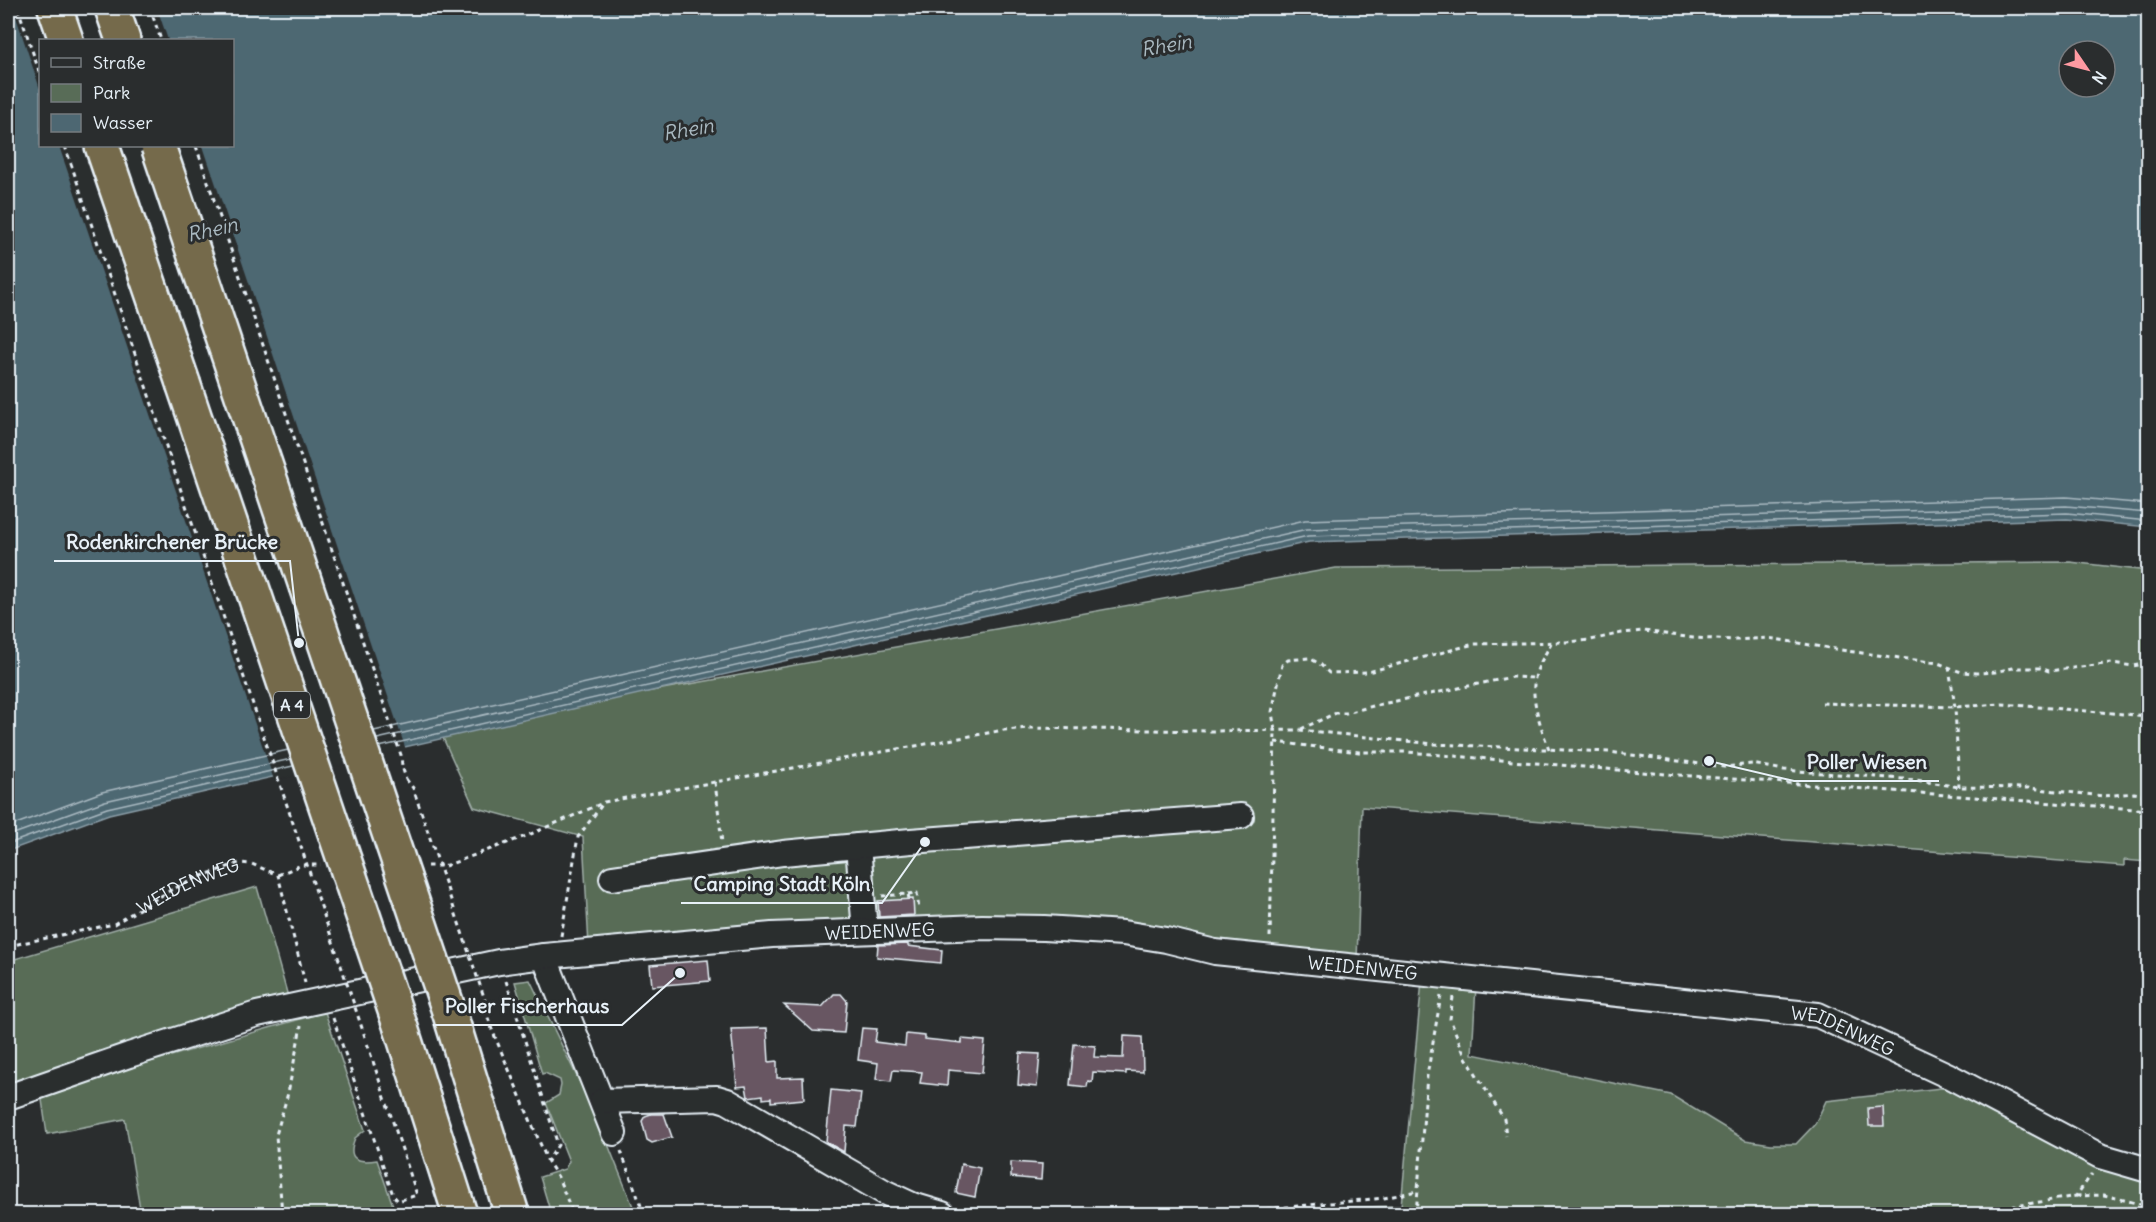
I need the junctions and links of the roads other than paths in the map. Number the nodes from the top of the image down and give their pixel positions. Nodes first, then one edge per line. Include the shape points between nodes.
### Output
1 (55, 8) edge
2 (112, 8) edge
3 (66, 39) edge
4 (123, 39) edge
5 (102, 147) edge
6 (158, 147) edge
7 (1241, 816) dead end
8 (858, 846) junction
9 (612, 878) dead end
10 (865, 931) junction
11 (550, 956) junction
12 (8, 1097) edge
13 (602, 1101) junction
14 (614, 1133) road end
15 (2148, 1170) edge
16 (459, 1215) edge
17 (512, 1215) edge
18 (942, 1215) edge

1 - 3 highway
2 - 4 highway
5 - 16 highway, A 4, bridge via 401,1028
6 - 17 highway, bridge via 449,1011
7 - 8 street
8 - 9 street via 724,860
8 - 10 street
10 - 11 street, WEIDENWEG via 772,935
10 - 15 street, WEIDENWEG via 982,927 1123,933 1215,952 1818,1015 1949,1076 2100,1156
11 - 12 street, WEIDENWEG via 500,962 257,1014
11 - 13 street
13 - 14 street
13 - 18 street via 727,1101 886,1193

